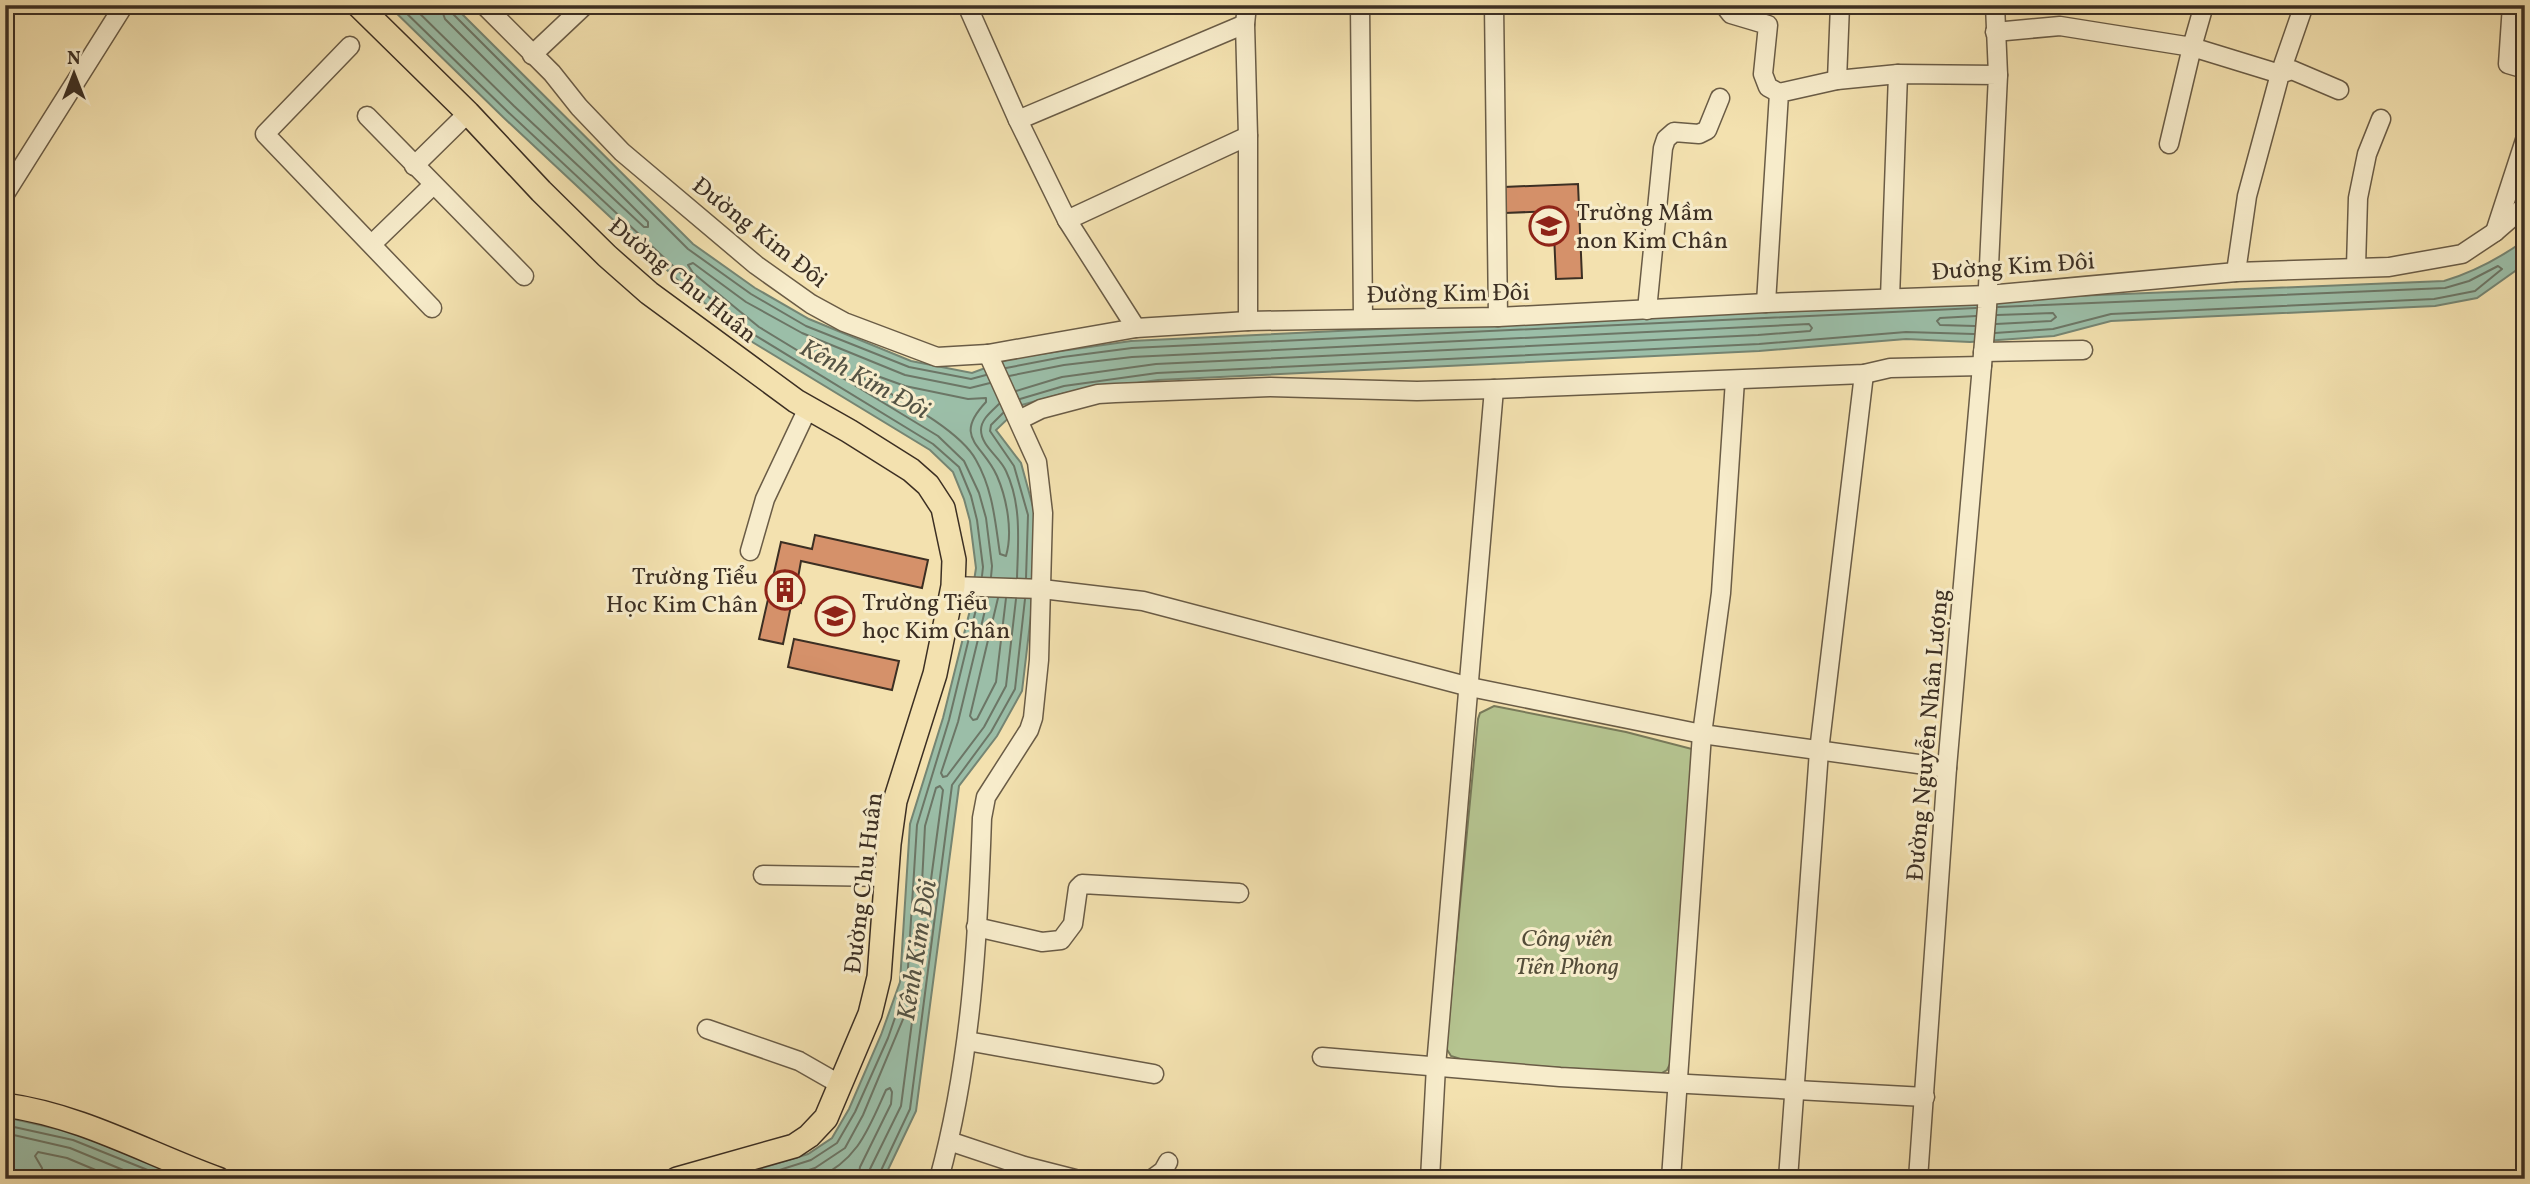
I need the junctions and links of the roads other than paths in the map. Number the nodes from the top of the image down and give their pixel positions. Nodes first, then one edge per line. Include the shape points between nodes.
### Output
1 (124, 5) edge
2 (358, 5) edge
3 (484, 5) edge
4 (585, 5) edge
5 (1360, 5) edge
6 (1494, 5) edge
7 (1724, 5) edge
8 (1840, 5) edge
9 (1995, 5) edge
10 (2204, 5) edge
11 (2304, 5) edge
12 (2512, 5) edge
13 (970, 6) edge
14 (1246, 14) edge
15 (1995, 32) junction
16 (350, 46) dead end
17 (2192, 47) junction
18 (532, 55) junction
19 (2525, 69) edge
20 (1898, 74) junction
21 (2280, 74) junction
22 (1998, 75) junction
23 (1837, 80) junction
24 (2339, 90) dead end
25 (1779, 93) junction
26 (1720, 98) dead end
27 (468, 113) junction
28 (367, 116) dead end
29 (2381, 119) dead end
30 (1018, 120) junction
31 (1248, 136) junction
32 (2525, 140) edge
33 (2169, 144) dead end
34 (2521, 164) edge
35 (414, 166) junction
36 (433, 186) junction
37 (5, 194) edge
38 (2525, 206) edge
39 (1067, 219) junction
40 (2495, 232) junction
41 (372, 244) junction
42 (2356, 268) junction
43 (2236, 272) junction
44 (524, 276) dead end
45 (1890, 298) junction
46 (1987, 301) junction
47 (1766, 303) junction
48 (432, 308) dead end
49 (1647, 310) junction
50 (1498, 317) junction
51 (1363, 319) junction
52 (1248, 321) junction
53 (1136, 328) junction
54 (2083, 350) dead end
55 (1984, 351) junction
56 (990, 360) junction
57 (1864, 374) junction
58 (1735, 380) junction
59 (1494, 389) junction
60 (808, 408) junction
61 (1019, 420) junction
62 (750, 551) dead end
63 (953, 586) junction
64 (1042, 589) junction
65 (1470, 687) junction
66 (1702, 734) junction
67 (1819, 751) junction
68 (1947, 768) junction
69 (763, 875) dead end
70 (887, 877) junction
71 (1239, 893) dead end
72 (976, 927) junction
73 (707, 1030) dead end
74 (967, 1041) junction
75 (1322, 1057) dead end
76 (1436, 1066) junction
77 (1154, 1074) dead end
78 (1676, 1084) junction
79 (841, 1085) junction
80 (1795, 1090) junction
81 (1925, 1097) junction
82 (5, 1105) edge
83 (949, 1141) junction
84 (1168, 1162) dead end
85 (218, 1179) edge
86 (677, 1179) edge
87 (939, 1179) edge
88 (1075, 1179) edge
89 (1152, 1179) edge
90 (1430, 1179) edge
91 (1671, 1179) edge
92 (1788, 1179) edge
93 (1918, 1179) edge

1 - 37 street
2 - 27 main road, Đường Chu Huân
3 - 18 street, Đường Kim Đôi
4 - 18 street
5 - 51 street
6 - 50 street
7 - 25 street via 1731,14 1768,25 1763,74 1768,87
8 - 23 street
9 - 15 street, Đường Nguyễn Nhân Lượng
10 - 17 street
11 - 21 street
12 - 19 street via 2508,64
13 - 30 street
14 - 30 street
14 - 31 street
15 - 17 street via 2060,26
15 - 22 street, Đường Nguyễn Nhân Lượng
16 - 41 street via 265,134
17 - 21 street
17 - 33 street
18 - 56 street, Đường Kim Đôi via 622,152 733,247 811,304 844,322 937,356
20 - 22 street
20 - 23 street
20 - 45 street
21 - 24 street via 2292,70
21 - 43 street via 2248,197
22 - 46 street, Đường Nguyễn Nhân Lượng
23 - 25 street
25 - 47 street
26 - 49 street via 1707,130 1699,134 1674,132 1662,149
27 - 35 street
27 - 60 main road, Đường Chu Huân via 617,266
28 - 35 street
29 - 42 street via 2367,153 2358,198
30 - 39 street
31 - 39 street
31 - 52 street
32 - 34 street
34 - 40 street
35 - 36 street
36 - 41 street
36 - 44 street
38 - 40 street, Đường Kim Đôi
39 - 53 street
40 - 42 street, Đường Kim Đôi via 2462,254
41 - 48 street
42 - 43 street, Đường Kim Đôi
43 - 46 street, Đường Kim Đôi
45 - 46 street, Đường Kim Đôi
45 - 47 street, Đường Kim Đôi
46 - 55 street, Đường Nguyễn Nhân Lượng
47 - 49 street, Đường Kim Đôi
49 - 50 street, Đường Kim Đôi
50 - 51 street, Đường Kim Đôi
51 - 52 street, Đường Kim Đôi
52 - 53 street, Đường Kim Đôi
53 - 56 street, Đường Kim Đôi
54 - 55 street
55 - 57 street
55 - 68 street, Đường Nguyễn Nhân Lượng
56 - 61 street
57 - 58 street
57 - 67 street
58 - 59 street
58 - 66 street via 1721,593
59 - 61 street via 1270,387 1098,394 1041,409
59 - 65 street
60 - 62 street via 765,499
60 - 63 main road, Đường Chu Huân via 890,455 928,485 943,508 954,560
61 - 64 street via 1037,462 1043,513
63 - 64 street
63 - 70 main road, Đường Chu Huân via 935,674 895,801
64 - 65 street via 1143,601
64 - 72 street via 1033,718 1023,742 986,796
65 - 66 street
65 - 76 street
66 - 67 street
66 - 78 street
67 - 68 street
67 - 80 street
68 - 81 street, Đường Nguyễn Nhân Lượng
69 - 70 street
70 - 79 main road, Đường Chu Huân via 879,977 870,1014
71 - 72 street via 1082,884 1073,924 1061,940 1042,942
72 - 74 street
73 - 79 street via 799,1061
74 - 77 street
74 - 83 street
75 - 76 street
76 - 78 street
76 - 90 street
78 - 80 street
78 - 91 street
79 - 86 main road, Đường Chu Huân via 826,1118 794,1146
80 - 81 street
80 - 92 street
81 - 93 street, Đường Nguyễn Nhân Lượng
82 - 85 main road via 106,1131
83 - 87 street
83 - 88 street
84 - 89 street

